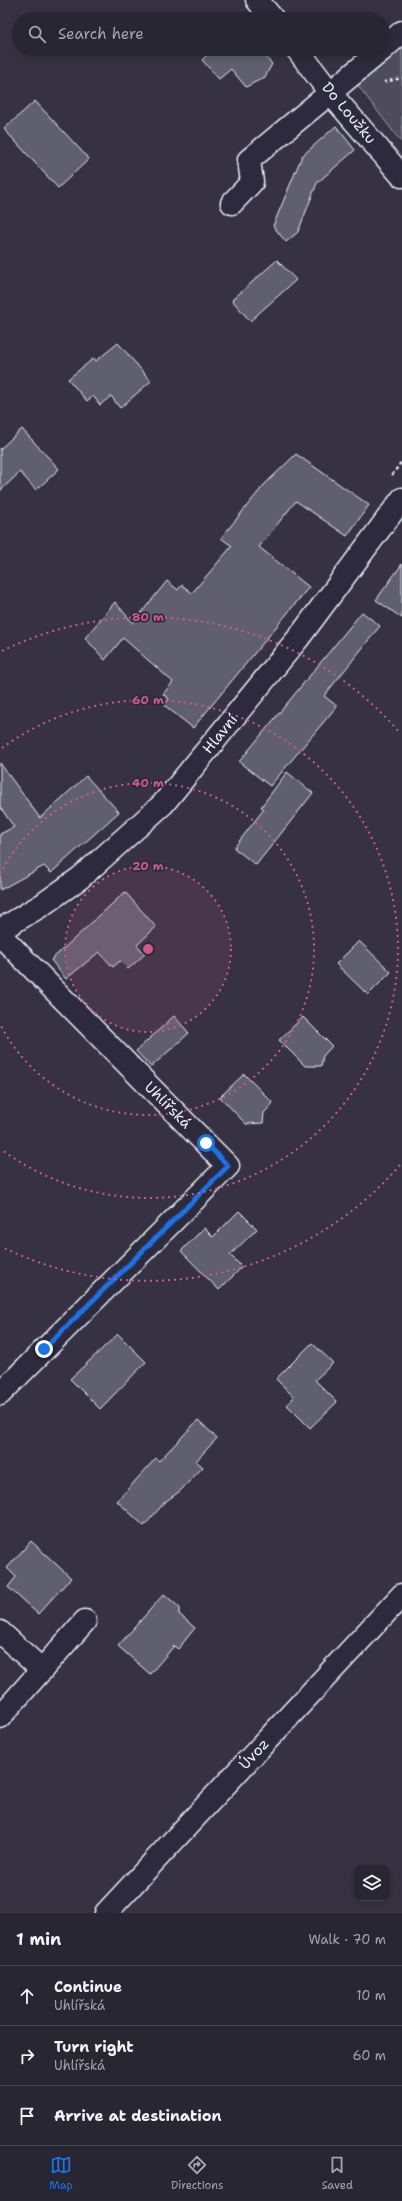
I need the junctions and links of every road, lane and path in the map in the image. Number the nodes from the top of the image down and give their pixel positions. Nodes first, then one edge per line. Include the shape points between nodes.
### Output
1 (257, 0) edge
2 (267, 12) edge
3 (402, 32) edge
4 (390, 43) edge
5 (302, 56) edge
6 (375, 56) edge
7 (331, 94) junction
8 (402, 176) edge
9 (232, 203) dead end
10 (402, 499) edge
11 (0, 930) edge
12 (0, 935) edge
13 (0, 1394) edge
14 (402, 1596) edge
15 (85, 1621) dead end
16 (0, 1632) edge
17 (42, 1670) junction
18 (0, 1717) edge
19 (106, 1913) edge

1 - 2 street
3 - 4 street
5 - 7 street, Do Loužku
6 - 7 street
7 - 8 street, Do Loužku
7 - 9 street via 249,160 252,182
10 - 11 street, Hlavní via 300,636 163,804 80,878
12 - 13 street, Uhlířská via 228,1166
14 - 19 street, Úvoz
15 - 17 street
16 - 17 street
17 - 18 street

